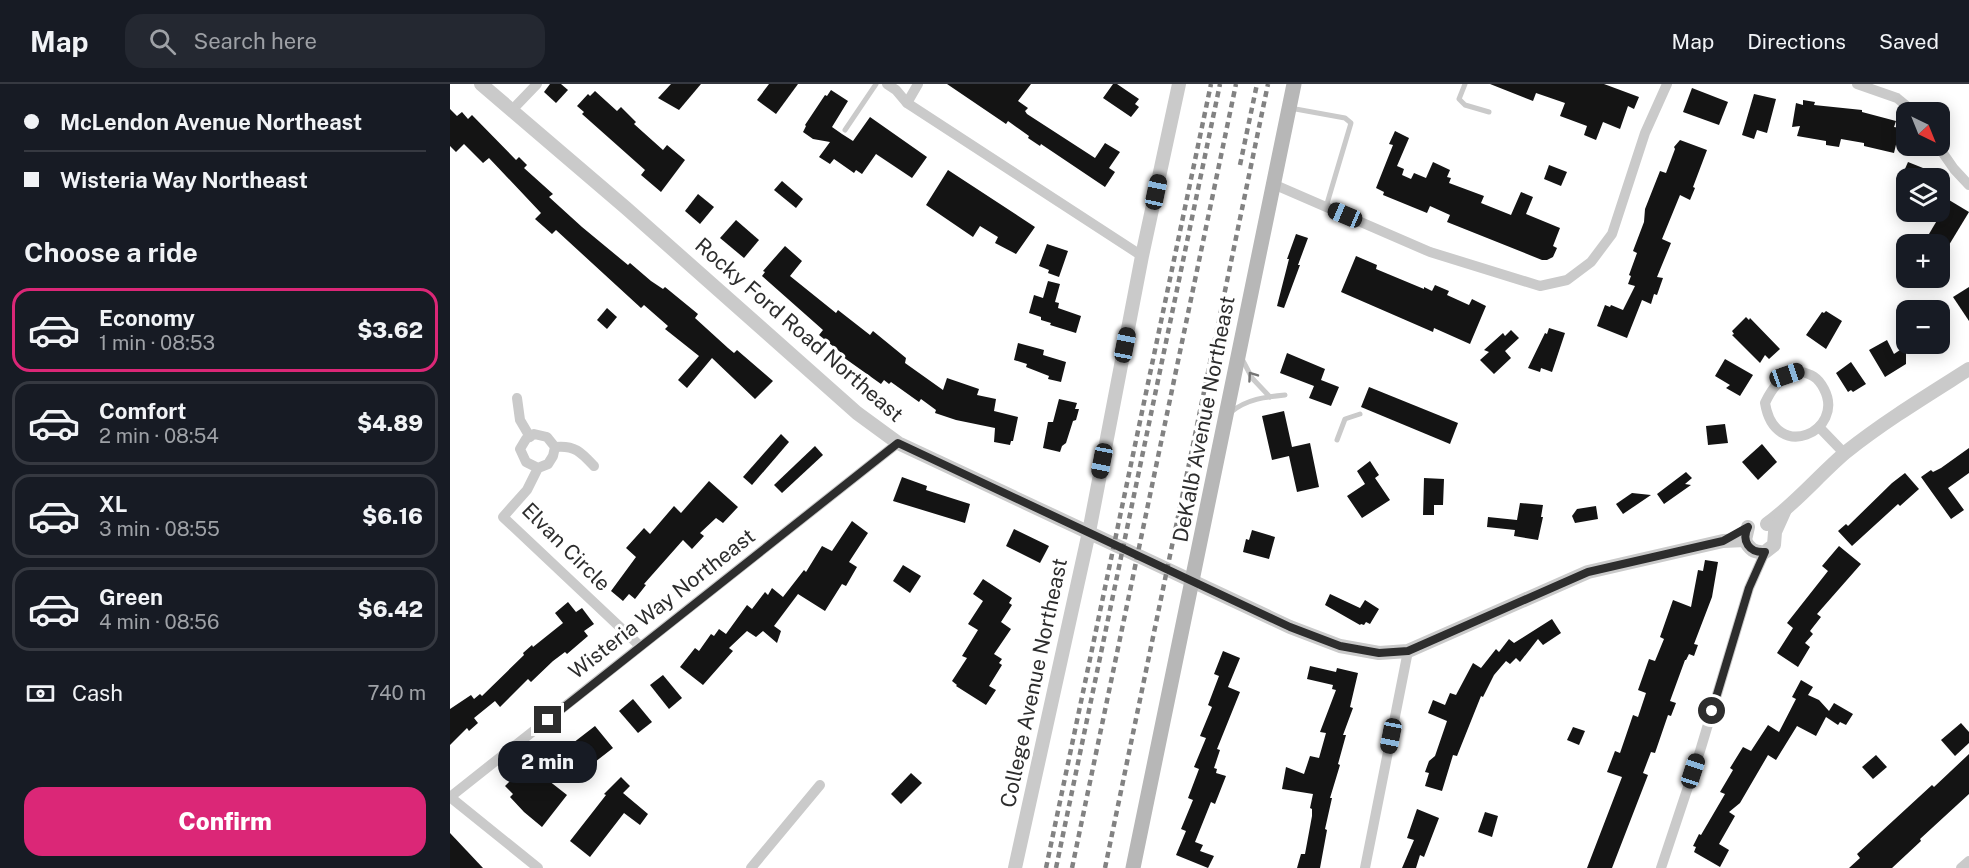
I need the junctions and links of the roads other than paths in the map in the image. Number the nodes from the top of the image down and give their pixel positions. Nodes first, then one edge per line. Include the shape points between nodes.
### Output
1 (480, 84) edge
2 (537, 84) edge
3 (876, 84) edge
4 (886, 84) edge
5 (918, 84) edge
6 (1179, 84) edge
7 (1294, 84) edge
8 (1465, 84) edge
9 (1667, 84) edge
10 (1857, 84) edge
11 (1902, 102) edge
12 (907, 103) junction
13 (1289, 108) junction
14 (512, 110) junction
15 (1489, 112) dead end
16 (845, 130) dead end
17 (1945, 156) edge
18 (1273, 184) junction
19 (1969, 185) edge
20 (1326, 207) junction
21 (1142, 256) junction
22 (1238, 352) junction
23 (1969, 369) edge
24 (1285, 395) dead end
25 (1270, 397) junction
26 (517, 398) dead end
27 (1360, 414) dead end
28 (1226, 417) junction
29 (1819, 427) junction
30 (530, 437) junction
31 (1337, 440) dead end
32 (898, 443) junction
33 (555, 447) junction
34 (1845, 453) junction
35 (594, 466) dead end
36 (538, 468) junction
37 (1771, 528) junction
38 (1089, 532) junction
39 (1747, 534) junction
40 (1765, 552) junction
41 (1192, 581) junction
42 (640, 646) junction
43 (1408, 651) junction
44 (820, 785) dead end
45 (450, 797) edge
46 (1969, 861) edge
47 (538, 868) edge
48 (751, 868) edge
49 (1015, 868) edge
50 (1133, 868) edge
51 (1365, 868) edge
52 (1660, 868) edge
53 (1961, 868) edge

1 - 14 street, Rocky Ford Road Northeast
2 - 14 street
3 - 16 lane
4 - 12 street
5 - 12 street
6 - 21 street, College Avenue Northeast
7 - 13 main road, DeKalb Avenue Northeast
8 - 15 lane via 1460,99 1465,105
9 - 20 street via 1645,133 1612,234 1591,262 1567,280 1540,286 1430,252
10 - 11 street
12 - 21 street
13 - 18 main road, DeKalb Avenue Northeast
13 - 20 lane via 1345,118 1351,123
14 - 32 street, Rocky Ford Road Northeast via 856,413
17 - 19 street
18 - 20 street
18 - 22 main road, DeKalb Avenue Northeast
21 - 38 street, College Avenue Northeast
25 -> 22 lane via 1252,378
22 - 28 main road, DeKalb Avenue Northeast
23 - 34 street
24 - 25 lane
25 - 28 lane via 1238,406
26 - 30 street via 520,420
27 - 31 lane via 1345,419
28 - 41 main road, DeKalb Avenue Northeast
29 - 29 street via 1795,438 1782,434 1767,415 1764,403 1777,382 1799,371 1813,374 1827,394 1827,416
29 - 34 street
30 - 33 street via 547,437
30 - 36 street, Elvan Circle via 520,449 526,462
32 - 38 street, Rocky Ford Road Northeast
32 - 42 street, Wisteria Way Northeast
33 - 35 street via 573,448
33 - 36 street, Elvan Circle via 548,464
34 - 37 street
36 - 42 street, Elvan Circle via 527,490 502,517
37 - 39 street via 1757,522
37 - 40 street via 1774,544
38 - 41 street, Rocky Ford Road Northeast
38 - 49 street, College Avenue Northeast
39 - 40 street via 1749,547
39 - 43 street via 1588,572
40 - 52 street via 1749,588
41 - 43 street, Rocky Ford Road Northeast via 1340,646 1379,653
41 - 50 main road, DeKalb Avenue Northeast
42 - 45 street, Wisteria Way Northeast
43 - 51 street
44 - 48 street
45 - 47 street
46 - 53 street

